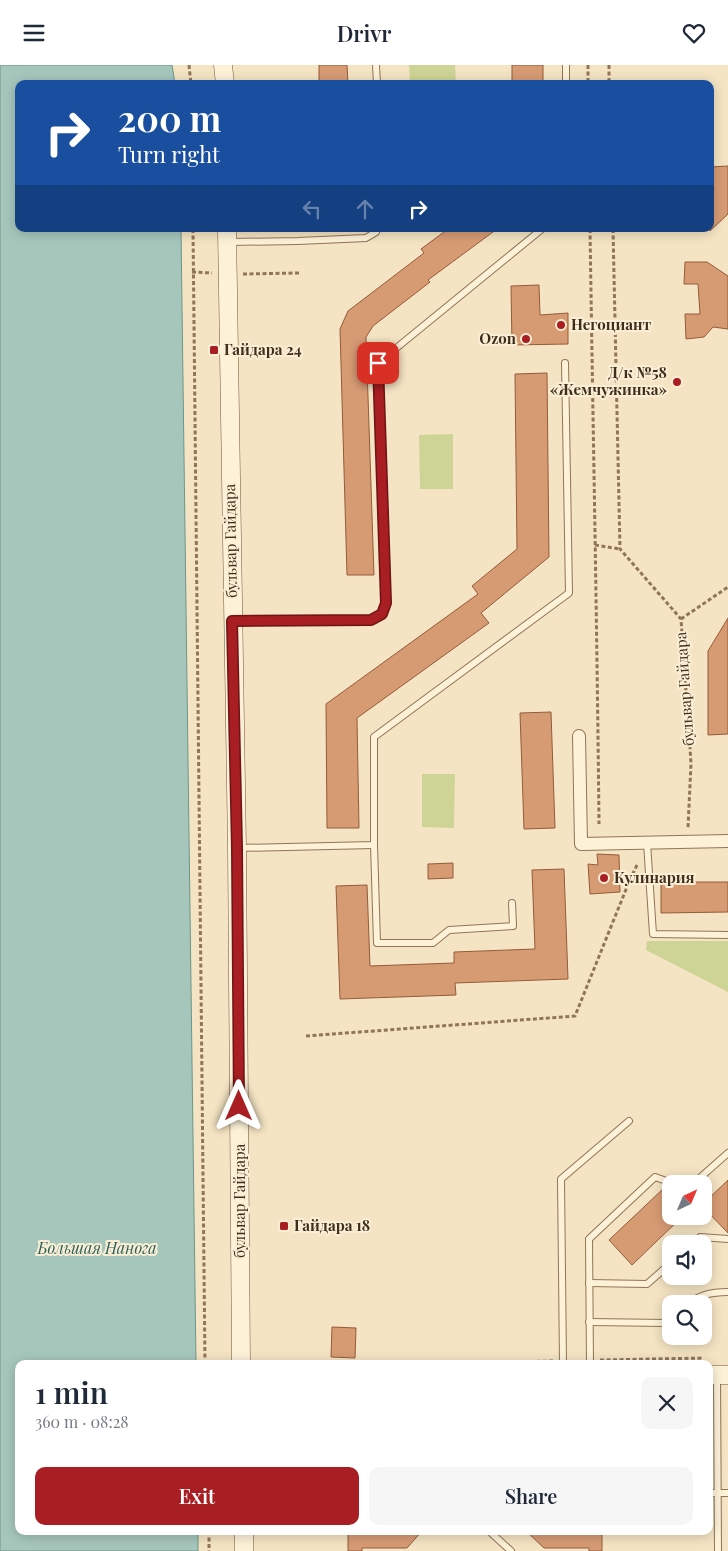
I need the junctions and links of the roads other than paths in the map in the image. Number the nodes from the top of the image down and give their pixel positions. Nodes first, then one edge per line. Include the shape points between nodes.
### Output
1 (224, 65) edge
2 (376, 65) edge
3 (566, 65) edge
4 (225, 80) edge
5 (377, 80) edge
6 (566, 80) edge
7 (376, 232) edge
8 (538, 232) edge
9 (227, 235) edge
10 (565, 363) dead end
11 (232, 621) junction
12 (580, 736) dead end
13 (728, 841) edge
14 (647, 843) junction
15 (374, 845) junction
16 (237, 848) junction
17 (512, 903) dead end
18 (728, 935) edge
19 (628, 1121) dead end
20 (728, 1153) edge
21 (703, 1175) edge
22 (662, 1179) edge
23 (712, 1238) edge
24 (728, 1239) edge
25 (662, 1271) edge
26 (590, 1283) junction
27 (728, 1291) edge
28 (706, 1295) edge
29 (590, 1322) junction
30 (662, 1323) edge
31 (241, 1360) edge
32 (563, 1360) edge
33 (590, 1360) edge
34 (718, 1375) edge
35 (713, 1493) edge
36 (718, 1493) junction
37 (728, 1493) edge
38 (244, 1535) edge
39 (493, 1535) edge
40 (244, 1551) edge
41 (511, 1551) edge
42 (718, 1551) edge

1 - 4 street
2 - 5 lane
3 - 6 lane
7 - 9 lane via 366,238 298,241
8 - 11 lane via 378,363 386,603 382,614 371,620
9 - 11 street, бульвар Гайдара
10 - 15 lane via 569,593 374,737
11 - 16 street, бульвар Гайдара
12 - 14 street via 581,844
13 - 14 street
14 - 18 lane via 653,934
15 - 16 lane
15 - 17 lane via 377,943 433,943 449,930 513,926
16 - 31 street, бульвар Гайдара
19 - 32 lane via 561,1179
20 - 21 lane
22 - 26 lane via 655,1177 589,1239
23 - 24 lane
25 - 26 lane via 647,1284
26 - 29 lane
27 - 28 lane
29 - 30 lane
29 - 33 lane
34 - 36 lane
35 - 36 lane
36 - 37 lane
36 - 42 lane
38 - 40 street
39 - 41 lane

